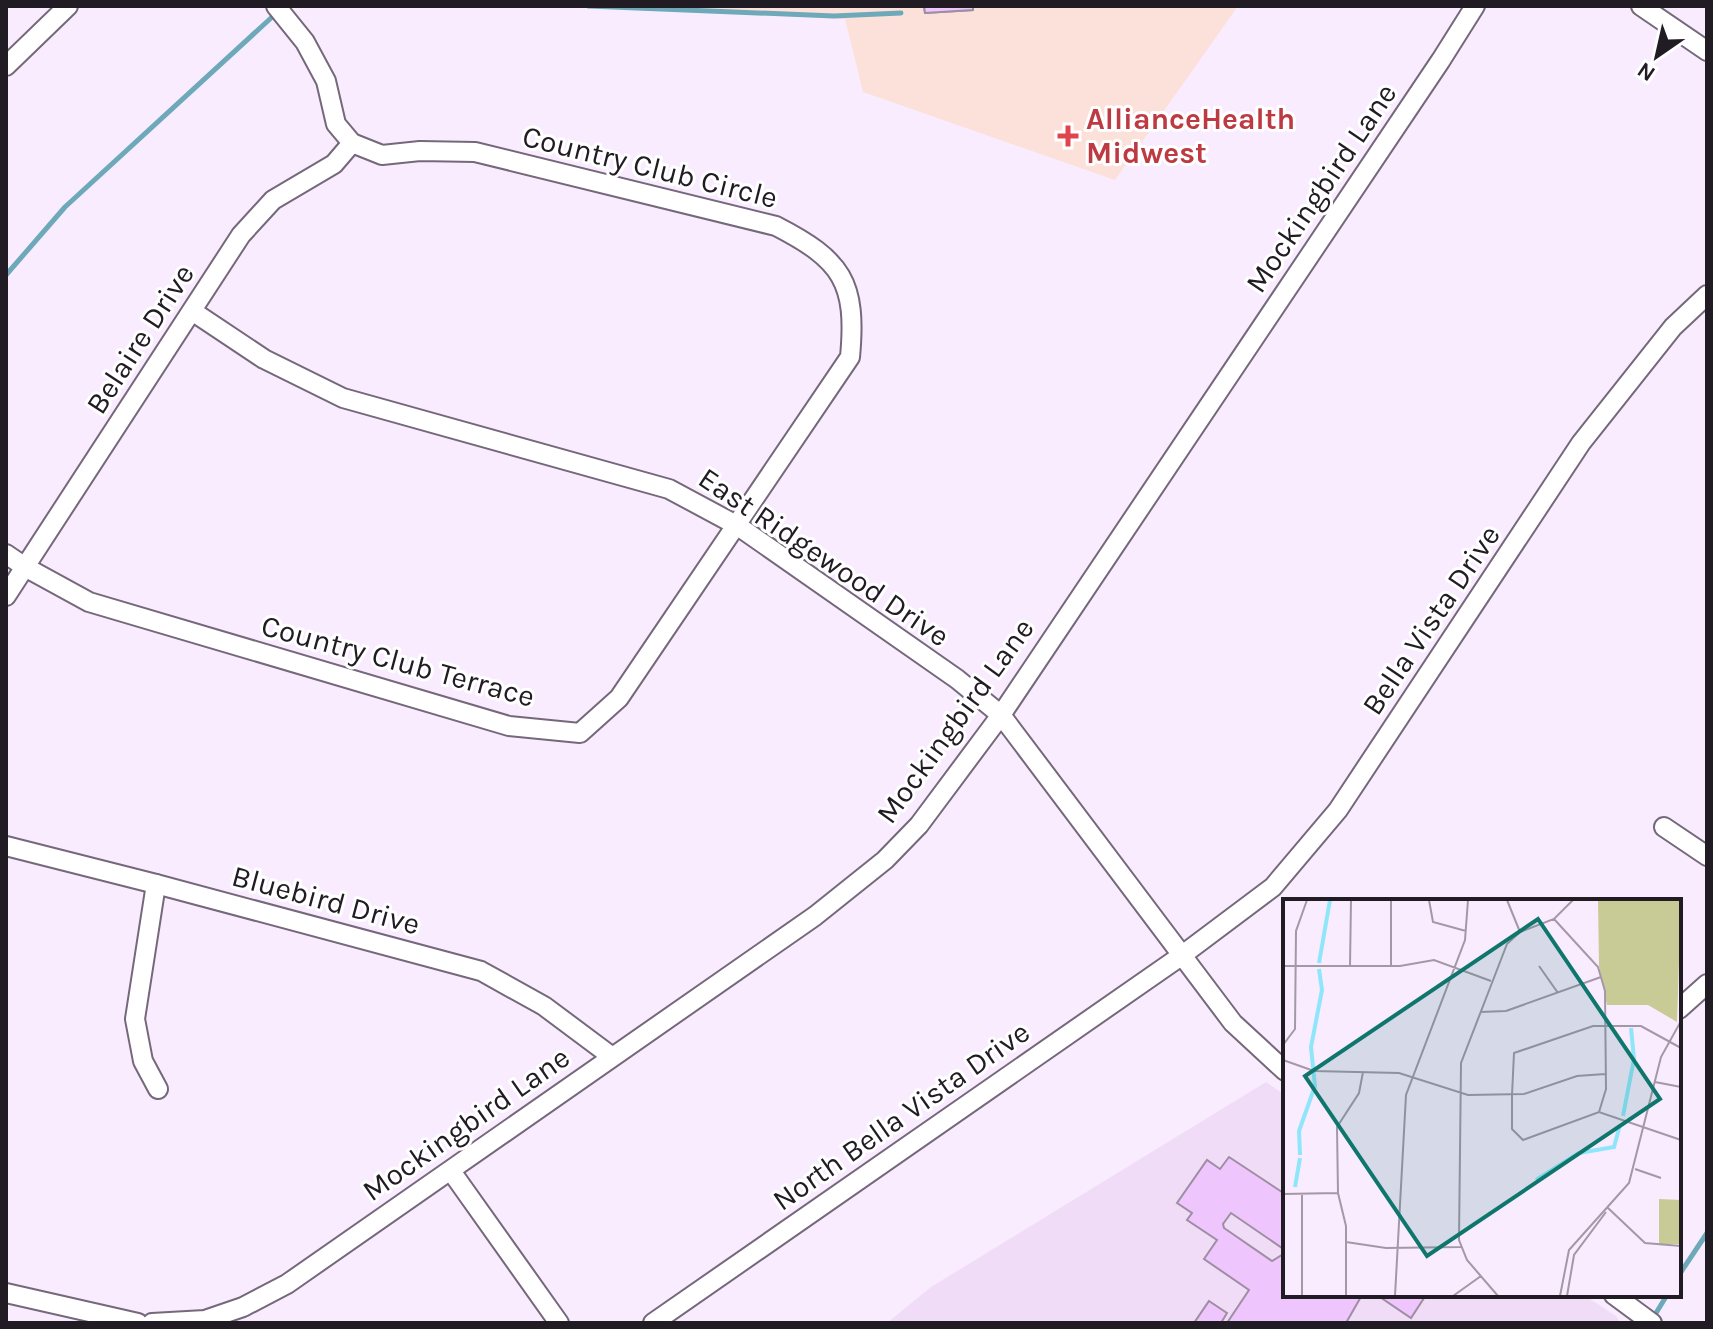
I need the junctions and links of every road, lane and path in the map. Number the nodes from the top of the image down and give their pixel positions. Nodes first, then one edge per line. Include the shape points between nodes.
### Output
1 (68, 6) edge
2 (276, 6) edge
3 (1475, 6) edge
4 (1641, 6) edge
5 (1707, 51) edge
6 (6, 66) edge
7 (352, 143) junction
8 (1707, 295) edge
9 (192, 311) junction
10 (738, 526) junction
11 (6, 554) edge
12 (25, 567) junction
13 (6, 596) edge
14 (1001, 715) junction
15 (1664, 827) dead end
16 (6, 846) edge
17 (1707, 856) edge
18 (156, 884) junction
19 (1181, 956) junction
20 (1707, 984) edge
21 (1681, 1007) edge
22 (611, 1056) junction
23 (1283, 1069) edge
24 (158, 1089) dead end
25 (451, 1171) junction
26 (6, 1293) edge
27 (1617, 1297) edge
28 (1646, 1318) edge
29 (138, 1323) edge
30 (152, 1323) edge
31 (559, 1323) edge
32 (653, 1323) edge

1 - 6 street
2 - 7 street via 305,42 326,81 336,124
3 - 14 street, Mockingbird Lane
4 - 5 street
7 - 9 street, Belaire Drive via 334,164 273,200 241,235
7 - 10 street, Country Club Circle via 382,155 475,152 776,226 831,260 849,291 850,357
8 - 19 street, Bella Vista Drive via 1673,327 1581,443 1338,810 1273,887
9 - 10 street, East Ridgewood Drive via 264,359 343,398 669,489
9 - 12 street, Belaire Drive
10 - 12 street, Country Club Terrace via 619,698 580,733 509,726 89,602
10 - 14 street, East Ridgewood Drive
11 - 12 street, Country Club Terrace
12 - 13 street, Belaire Drive
14 - 19 street, East Ridgewood Drive
14 - 22 street, Mockingbird Lane via 919,825 885,860 815,916
15 - 17 street
16 - 18 street, Bluebird Drive
18 - 22 street, Bluebird Drive via 481,971 544,1006
18 - 24 street via 135,1019 143,1061
19 - 23 street, East Ridgewood Drive via 1233,1023
19 - 32 street, North Bella Vista Drive
20 - 21 street
22 - 25 street, Mockingbird Lane
25 - 30 street, Mockingbird Lane via 287,1284 243,1307 205,1320
25 - 31 street
26 - 29 street
27 - 28 street

